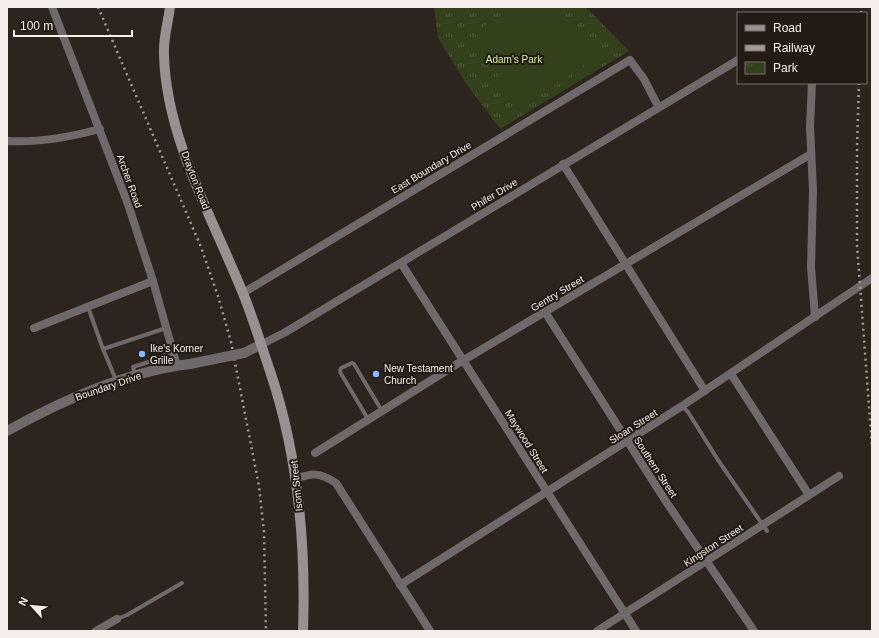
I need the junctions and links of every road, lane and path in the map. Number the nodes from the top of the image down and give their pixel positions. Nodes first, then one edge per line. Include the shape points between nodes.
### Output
1 (52, 7) edge
2 (170, 7) edge
3 (737, 61) edge
4 (812, 84) edge
5 (658, 106) junction
6 (100, 129) junction
7 (7, 141) edge
8 (811, 154) junction
9 (563, 164) junction
10 (400, 263) junction
11 (626, 264) junction
12 (872, 278) edge
13 (153, 281) junction
14 (243, 293) junction
15 (88, 308) junction
16 (545, 312) junction
17 (815, 317) junction
18 (34, 328) dead end
19 (166, 328) junction
20 (260, 346) junction
21 (103, 349) junction
22 (173, 351) junction
23 (464, 360) junction
24 (177, 366) junction
25 (731, 374) junction
26 (135, 376) junction
27 (117, 382) junction
28 (705, 391) junction
29 (682, 406) junction
30 (382, 411) junction
31 (368, 419) junction
32 (7, 431) edge
33 (627, 441) junction
34 (315, 453) dead end
35 (839, 476) dead end
36 (295, 479) junction
37 (547, 492) junction
38 (809, 495) junction
39 (765, 528) junction
40 (706, 561) junction
41 (182, 582) dead end
42 (400, 585) junction
43 (625, 614) junction
44 (117, 619) joint
45 (96, 631) edge
46 (303, 631) edge
47 (430, 631) edge
48 (597, 631) edge
49 (636, 631) edge
50 (754, 631) edge

1 - 6 street, Archer Road
2 - 14 main road, Drayton Road via 164,67 176,127
3 - 5 street, Phifer Drive
4 - 8 street
5 - 9 street, Phifer Drive
5 - 14 street, East Boundary Drive via 644,79 630,60
6 - 7 street via 53,138
6 - 13 street, Archer Road
8 - 11 street, Gentry Street
8 - 17 street via 811,267
9 - 10 street, Phifer Drive
9 - 11 street
10 - 20 street, Phifer Drive
10 - 23 street, Maywood Street
11 - 16 street, Gentry Street
11 - 28 street
12 - 17 street, Sloan Street
13 - 15 street
13 - 19 street, Archer Road
14 - 20 main road, Drayton Road
15 - 18 street
15 - 21 lane
16 - 23 street, Gentry Street
16 - 33 street, Southern Street
17 - 25 street, Sloan Street
19 - 21 lane
19 - 22 street, Archer Road
20 - 24 street, Boundary Drive, bridge via 244,353
20 - 36 main road, Isom Street via 289,440
21 - 27 lane
22 - 24 street, Archer Road
22 - 26 lane via 133,367
23 - 30 street, Gentry Street
23 - 37 street, Maywood Street
24 - 26 street, Boundary Drive
25 - 28 street, Sloan Street
25 - 38 street
26 - 27 street, Boundary Drive
27 - 32 street, Boundary Drive via 58,404
28 - 29 street, Sloan Street
29 - 33 street, Sloan Street
29 - 39 lane
30 - 31 street, Gentry Street
30 - 31 lane via 354,364 341,368 340,372
31 - 34 street, Gentry Street
33 - 37 street, Sloan Street
33 - 40 street, Southern Street
35 - 38 street, Kingston Street
36 - 42 street via 312,474 325,476 336,483
36 - 46 main road, Isom Street via 301,548
37 - 42 street, Sloan Street
37 - 43 street, Maywood Street
38 - 39 street, Kingston Street
39 - 40 street, Kingston Street
40 - 43 street, Kingston Street
40 - 50 street, Southern Street
41 - 44 lane
42 - 47 street
43 - 48 street, Kingston Street
43 - 49 street, Maywood Street
44 - 45 street

